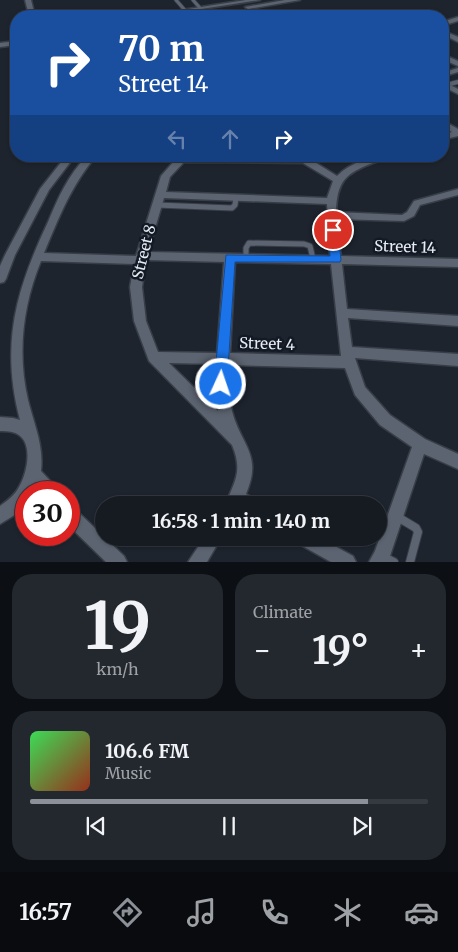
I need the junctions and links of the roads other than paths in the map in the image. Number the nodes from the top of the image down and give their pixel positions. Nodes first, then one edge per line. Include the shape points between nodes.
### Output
1 (176, 0) edge
2 (257, 0) edge
3 (297, 0) edge
4 (185, 10) edge
5 (212, 10) edge
6 (222, 10) edge
7 (66, 162) edge
8 (88, 162) edge
9 (178, 162) edge
10 (308, 162) edge
11 (371, 162) edge
12 (338, 180) junction
13 (458, 192) edge
14 (158, 200) junction
15 (331, 201) junction
16 (331, 214) junction
17 (36, 257) junction
18 (140, 258) junction
19 (230, 258) junction
20 (246, 258) junction
21 (313, 259) junction
22 (336, 260) junction
23 (458, 264) edge
24 (0, 279) edge
25 (342, 313) junction
26 (458, 320) edge
27 (154, 357) junction
28 (348, 357) junction
29 (222, 359) junction
30 (458, 360) edge
31 (0, 424) edge
32 (237, 440) junction
33 (33, 442) junction
34 (420, 444) junction
35 (458, 462) edge
36 (34, 474) junction
37 (39, 481) edge
38 (241, 496) edge
39 (0, 516) edge
40 (396, 516) junction
41 (80, 525) edge
42 (208, 546) edge
43 (319, 546) edge
44 (385, 560) edge
45 (118, 562) edge
46 (197, 562) edge
47 (346, 562) edge
48 (410, 562) edge

1 - 4 lane
2 - 5 street
3 - 6 street
7 - 24 street via 45,189
8 - 17 street via 67,190
9 - 14 street, Street 8 via 166,176
10 - 12 street
11 - 12 street via 350,170
12 - 15 street via 332,190
13 - 16 street via 417,204 404,218
14 - 15 street
14 - 18 street, Street 8
15 - 16 street
16 - 22 street
17 - 18 street, Street 14
17 - 33 street via 17,317 15,351 19,388
18 - 19 street, Street 14
18 - 27 street, Street 8 via 136,287 140,321
19 - 20 street, Street 14
19 - 29 street
20 - 21 street, Street 14
20 - 21 lane via 249,243 304,244 310,246
21 - 22 street, Street 14
22 - 23 street, Street 14
22 - 25 street
25 - 26 street
25 - 28 street
27 - 29 street, Street 4
27 - 32 street, Street 8
28 - 29 street, Street 4
28 - 30 street, Street 4
28 - 34 street via 360,390 385,420
29 - 32 street via 225,412
31 - 33 street via 16,426
32 - 38 street via 245,458
33 - 36 street via 36,457
34 - 35 street
34 - 40 street
36 - 37 street
36 - 39 street via 25,492 12,508
40 - 44 street
40 - 48 lane via 413,525 418,532
41 - 45 street
42 - 46 street
43 - 47 street

